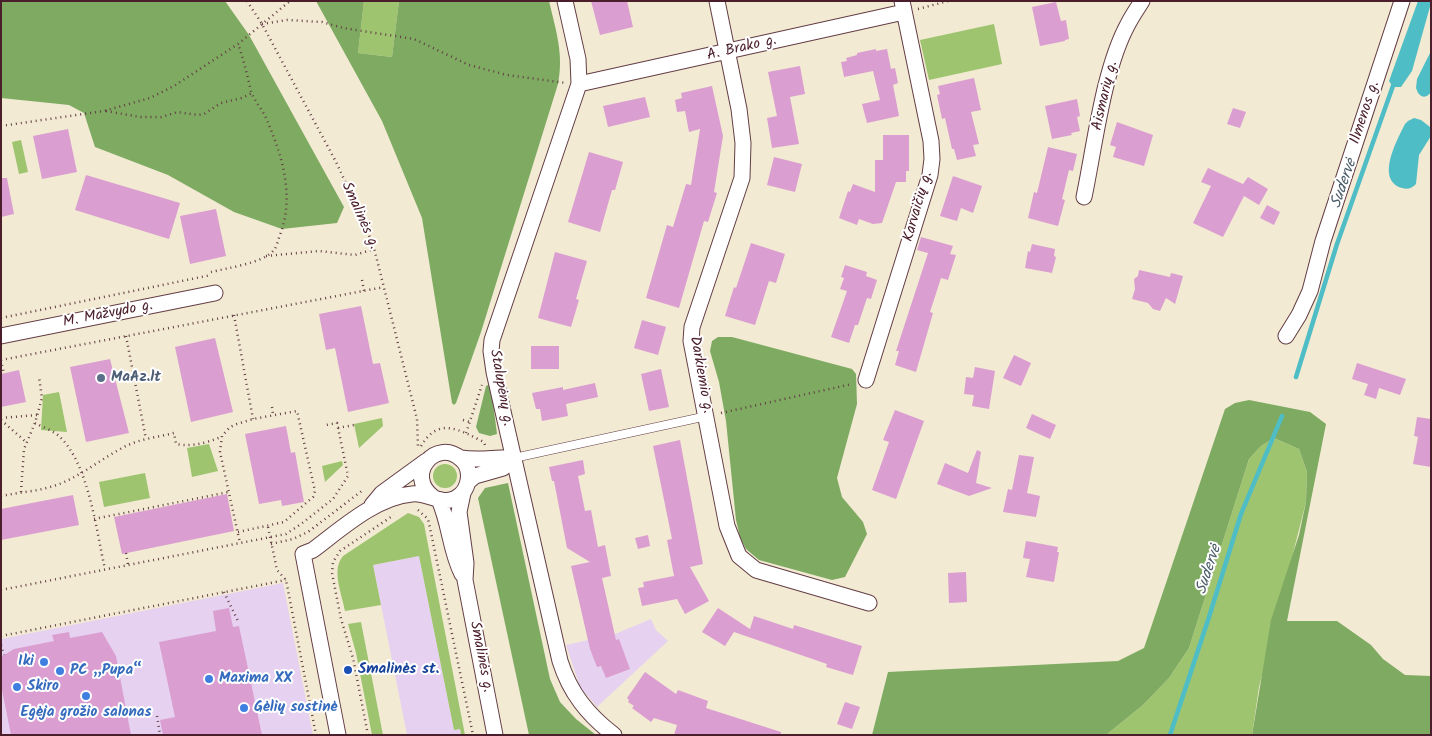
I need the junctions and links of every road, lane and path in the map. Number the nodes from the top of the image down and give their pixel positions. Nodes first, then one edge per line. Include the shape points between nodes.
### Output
1 (247, 1) edge
2 (290, 1) edge
3 (565, 1) edge
4 (717, 1) edge
5 (948, 1) edge
6 (1142, 1) edge
7 (1399, 2) edge
8 (903, 7) edge
9 (262, 24) junction
10 (238, 44) junction
11 (727, 52) junction
12 (579, 84) junction
13 (252, 93) junction
14 (104, 110) junction
15 (1, 126) edge
16 (1084, 197) dead end
17 (374, 248) junction
18 (265, 256) junction
19 (362, 280) dead end
20 (384, 287) junction
21 (364, 291) junction
22 (215, 294) dead end
23 (234, 315) junction
24 (1, 318) edge
25 (1, 336) edge
26 (126, 336) junction
27 (1286, 336) dead end
28 (1, 360) edge
29 (3, 372) edge
30 (39, 377) dead end
31 (484, 380) dead end
32 (866, 380) joint
33 (272, 407) dead end
34 (37, 415) junction
35 (273, 415) junction
36 (707, 416) junction
37 (1, 419) edge
38 (253, 419) junction
39 (463, 420) dead end
40 (470, 422) junction
41 (35, 423) junction
42 (326, 425) dead end
43 (354, 425) dead end
44 (338, 428) junction
45 (466, 433) junction
46 (222, 436) junction
47 (146, 440) junction
48 (26, 442) junction
49 (487, 448) dead end
50 (423, 455) junction
51 (461, 458) junction
52 (514, 458) junction
53 (82, 473) junction
54 (368, 487) dead end
55 (466, 487) junction
56 (20, 492) junction
57 (229, 492) junction
58 (1, 496) edge
59 (436, 498) junction
60 (370, 508) junction
61 (413, 508) dead end
62 (401, 510) dead end
63 (94, 519) junction
64 (267, 526) junction
65 (238, 532) junction
66 (270, 538) junction
67 (240, 543) junction
68 (271, 544) junction
69 (126, 553) dead end
70 (128, 565) junction
71 (105, 569) junction
72 (286, 580) junction
73 (465, 580) junction
74 (1, 590) edge
75 (224, 592) junction
76 (869, 603) dead end
77 (238, 620) dead end
78 (1, 636) edge
79 (1, 645) edge
80 (3, 653) edge
81 (157, 716) dead end
82 (160, 735) edge
83 (316, 735) edge
84 (338, 735) edge
85 (368, 735) edge
86 (473, 735) edge
87 (495, 735) edge
88 (614, 735) edge

1 - 9 path, Smalinės g.
2 - 9 path
3 - 12 street, Stalupėnų g. via 578,59
4 - 11 street, Darkiemio g.
5 - 8 path
6 - 16 street, Aismarių g. via 1119,43 1105,91
7 - 27 street, Ilmenos g. via 1363,124 1323,240 1310,291
8 - 11 street, A. Brako g.
8 - 32 street, Karvaičių g. via 932,159 930,175
9 - 10 path
9 - 12 path via 287,20 322,22 414,39 468,65 507,75
9 - 17 path, Smalinės g. via 335,160
10 - 13 path
10 - 14 path via 150,98
11 - 12 street, A. Brako g.
11 - 36 street, Darkiemio g. via 739,109 743,143 742,178 692,327 691,341
12 - 52 street, Stalupėnų g. via 492,340 492,362
13 - 14 path via 198,115 178,112 161,117 140,117
13 - 18 path via 272,132 286,176 284,224 274,250
14 - 15 path
17 - 18 path via 355,255 319,251
17 - 20 path, Smalinės g.
18 - 24 path via 211,274
19 - 21 path
20 - 21 path
20 - 50 path, Smalinės g.
21 - 23 path
22 - 25 street, M. Mažvydo g.
23 - 26 path
23 - 38 path
26 - 28 path
26 - 47 path
28 - 29 path
30 - 34 path via 42,398
31 - 40 path
32 - 36 path
33 - 35 path
34 - 37 path
34 - 41 path
35 - 38 path
35 - 64 path via 298,410 314,491 313,497 284,522
36 - 52 lane
36 - 76 street, Darkiemio g. via 727,526 739,556 756,570
37 - 48 path
38 - 46 path via 230,427
39 - 40 path
40 - 45 path
41 - 48 path
41 - 53 path via 58,435
42 - 44 path via 337,423
43 - 44 path
44 - 66 path via 348,476 334,499 286,534
45 - 49 path via 484,442
45 - 50 path via 440,428 425,440
46 - 47 path via 188,446 176,444 174,433
46 - 57 path via 220,452
47 - 53 path via 124,447
48 - 56 path
50 - 51 street via 447,452
50 - 59 street via 421,481
50 - 60 street
51 - 52 street
51 - 55 street via 468,468
52 - 55 street via 503,468 475,476
52 - 88 street, Stalupėnų g. via 566,678 574,695 588,712
53 - 56 path via 53,486
53 - 63 path
54 - 68 path via 308,532
55 - 59 street via 452,500
55 - 73 street, Smalinės g. via 459,512
56 - 58 path
57 - 63 path
57 - 65 path
59 - 60 street via 414,493
59 - 73 street, Smalinės g. via 446,518
60 - 84 street via 303,554
61 - 86 path via 428,519
62 - 85 path via 340,551 331,567
63 - 71 path
64 - 65 path
64 - 66 path
65 - 67 path
66 - 67 path
66 - 68 path
67 - 70 path
68 - 72 path via 276,570
69 - 70 path
70 - 71 path
71 - 74 path
72 - 75 path
72 - 83 path
73 - 87 street, Smalinės g.
75 - 77 path
75 - 78 path
79 - 80 path
81 - 82 path

